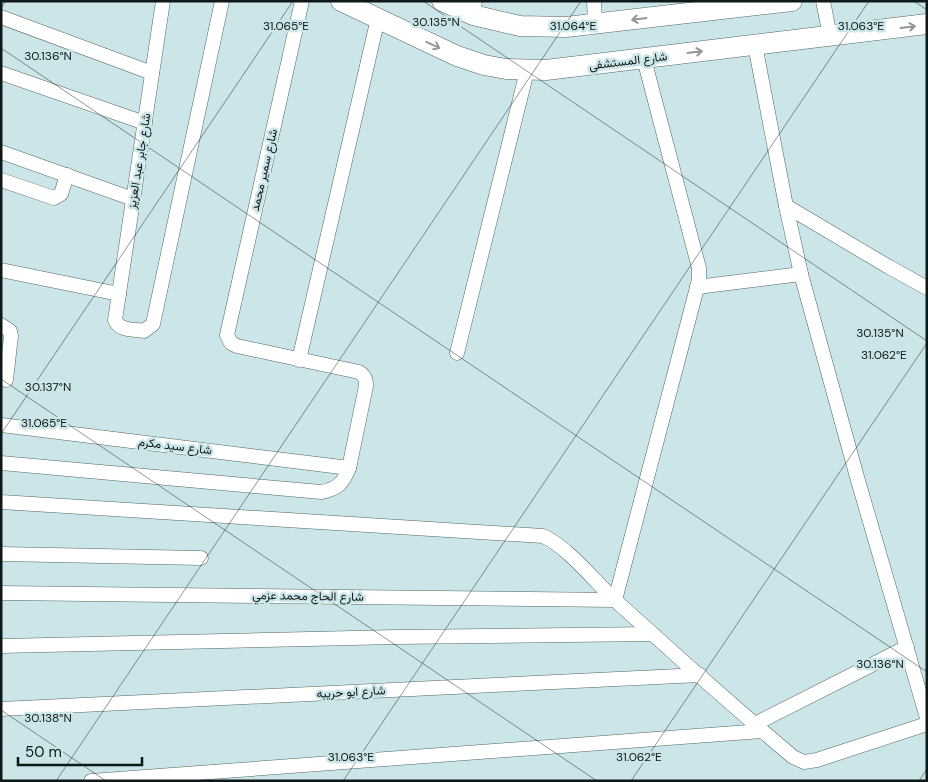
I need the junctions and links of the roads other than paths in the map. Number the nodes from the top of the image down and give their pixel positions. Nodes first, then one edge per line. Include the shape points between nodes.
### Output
1 (163, 1) edge
2 (222, 1) edge
3 (302, 1) edge
4 (341, 1) edge
5 (442, 1) edge
6 (594, 1) edge
7 (792, 1) edge
8 (823, 1) edge
9 (730, 5) edge
10 (474, 8) edge
11 (1, 18) edge
12 (378, 18) junction
13 (595, 24) junction
14 (927, 24) edge
15 (830, 36) junction
16 (755, 45) junction
17 (644, 59) junction
18 (527, 71) junction
19 (1, 73) edge
20 (152, 73) junction
21 (145, 123) junction
22 (1, 152) edge
23 (67, 175) junction
24 (1, 180) edge
25 (133, 198) junction
26 (786, 206) junction
27 (1, 270) edge
28 (801, 274) junction
29 (697, 288) junction
30 (927, 288) edge
31 (119, 294) junction
32 (1, 325) edge
33 (457, 353) dead end
34 (299, 360) junction
35 (6, 380) dead end
36 (1, 425) edge
37 (1, 463) edge
38 (349, 468) junction
39 (1, 502) edge
40 (1, 554) edge
41 (201, 558) dead end
42 (1, 593) edge
43 (614, 600) junction
44 (653, 634) junction
45 (1, 646) edge
46 (907, 647) junction
47 (700, 675) junction
48 (1, 709) edge
49 (927, 718) edge
50 (927, 724) edge
51 (758, 727) junction
52 (91, 781) edge

1 - 20 street, شارع جابر عبد العزيز
2 - 31 street, شارع جابر عبد العزيز via 153,324 144,331 117,325 114,320
3 - 34 street, شارع سمير محمد via 227,335 237,346
4 - 12 street, شارع المستشفى
5 - 10 street
6 - 13 street
7 - 9 street
8 - 15 street
9 -> 13 street
10 - 13 street via 520,26
11 - 20 street
12 -> 18 street, شارع المستشفى via 457,56
12 - 34 street
15 -> 14 street, شارع المستشفى
15 - 16 street, شارع المستشفى
17 -> 16 street, شارع المستشفى
16 - 26 street
17 - 18 street, شارع المستشفى
17 - 29 street via 698,268
18 - 33 street
19 - 21 street
20 - 21 street, شارع جابر عبد العزيز
21 - 25 street, شارع جابر عبد العزيز
22 - 23 street
23 - 24 street via 61,194 54,198
23 - 25 street
25 - 31 street, شارع جابر عبد العزيز
26 - 28 street
26 - 30 street
27 - 31 street
28 - 29 street
28 - 46 street
29 - 43 street
32 - 35 street via 11,336
34 - 38 street via 359,372 366,378
36 - 38 street, شارع سيد مكرم
37 - 38 street via 321,492 340,486
39 - 43 street via 538,535 553,542 578,563
40 - 41 street
42 - 43 street, شارع الحاج محمد عزمي
43 - 44 street
44 - 45 street
44 - 47 street
46 - 49 street
46 - 51 street
47 - 48 street, شارع ابو حريبه
47 - 51 street
50 - 51 street via 810,762 793,758
51 - 52 street

